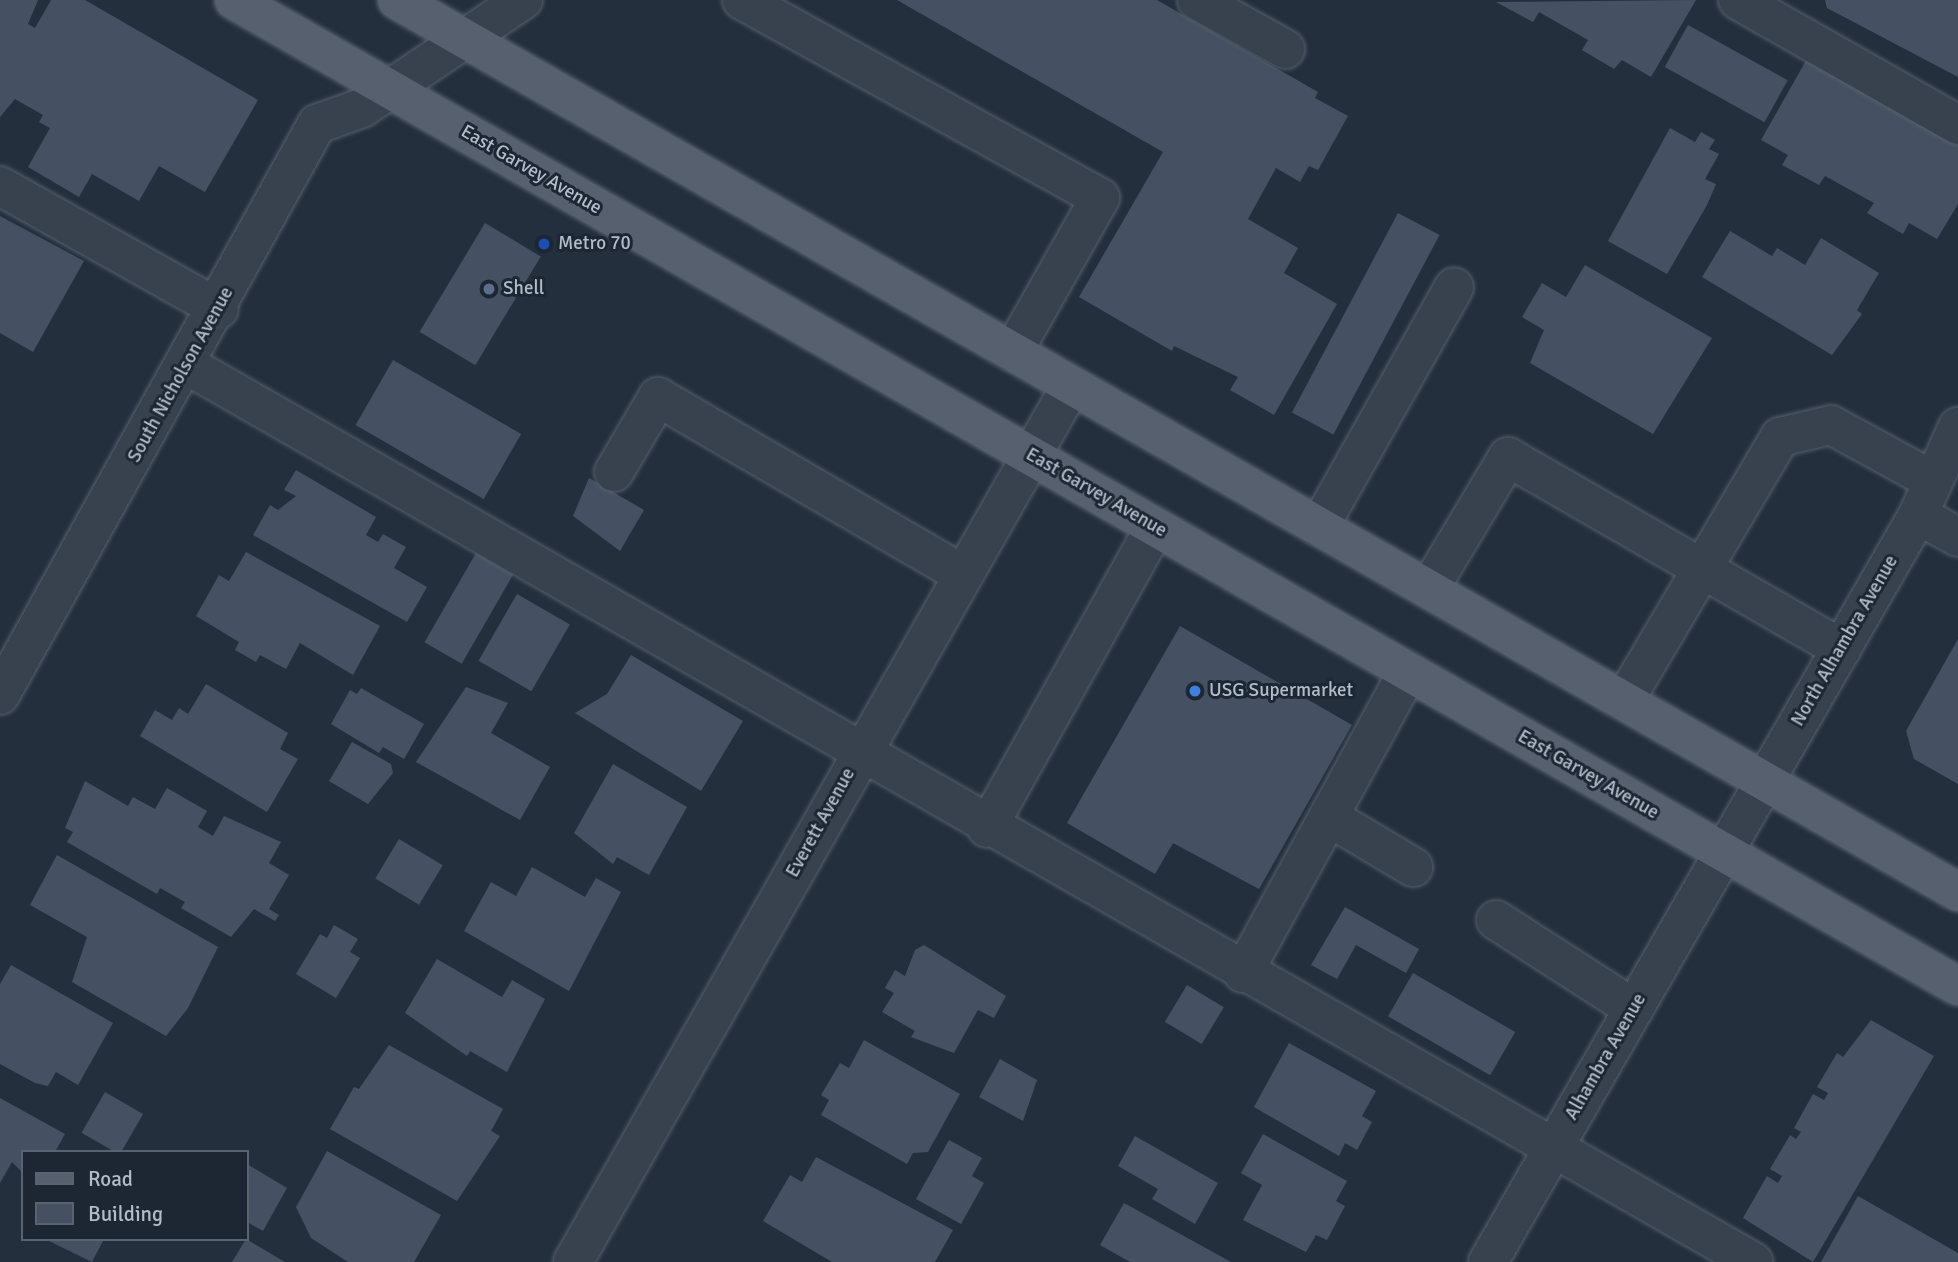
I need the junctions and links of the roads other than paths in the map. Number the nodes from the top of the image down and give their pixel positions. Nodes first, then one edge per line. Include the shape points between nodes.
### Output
1 (234, 0) edge
2 (397, 0) edge
3 (523, 0) edge
4 (742, 0) edge
5 (1197, 0) edge
6 (1738, 0) edge
7 (470, 41) junction
8 (1285, 49) dead end
9 (391, 90) junction
10 (1958, 125) edge
11 (0, 186) edge
12 (1454, 287) dead end
13 (219, 309) junction
14 (1013, 352) junction
15 (187, 365) junction
16 (1071, 386) junction
17 (1958, 427) edge
18 (1031, 456) junction
19 (614, 471) dead end
20 (1932, 480) junction
21 (1918, 515) junction
22 (1155, 527) junction
23 (1319, 527) junction
24 (1958, 537) edge
25 (1704, 565) junction
26 (962, 574) junction
27 (1429, 589) junction
28 (1842, 649) junction
29 (1408, 672) junction
30 (0, 695) edge
31 (1624, 701) junction
32 (860, 755) junction
33 (1765, 781) junction
34 (1329, 817) junction
35 (987, 828) junction
36 (1724, 852) junction
37 (1413, 867) dead end
38 (1958, 892) edge
39 (1496, 920) dead end
40 (1243, 973) junction
41 (1958, 986) edge
42 (1634, 1009) junction
43 (1553, 1148) junction
44 (573, 1262) edge
45 (1488, 1262) edge
46 (1753, 1262) edge

1 - 9 main road, East Garvey Avenue
2 - 7 main road
3 - 7 street, South Nicholson Avenue
4 - 14 street via 1100,198
5 - 8 street
6 - 10 street
7 - 9 street, South Nicholson Avenue
7 - 14 main road
9 - 13 street, South Nicholson Avenue via 317,124
9 - 18 main road, East Garvey Avenue
11 - 13 street
12 - 23 street
13 - 15 street, South Nicholson Avenue
14 - 16 main road
15 - 30 street, South Nicholson Avenue
15 - 32 street
16 - 18 street, Everett Avenue
16 - 23 main road
17 - 20 street, North Alhambra Avenue
18 - 22 main road, East Garvey Avenue
18 - 26 street, Everett Avenue
19 - 26 street via 658,397
20 - 21 street, North Alhambra Avenue
20 - 25 street via 1831,425 1780,437
21 - 24 street
21 - 28 street, North Alhambra Avenue
22 - 29 main road, East Garvey Avenue
22 - 35 street
23 - 27 main road
25 - 27 street via 1508,457
25 - 28 street
25 - 31 street
26 - 32 street, Everett Avenue
27 - 31 main road
28 - 33 street, North Alhambra Avenue
29 - 34 street
29 - 36 main road, East Garvey Avenue
31 - 33 main road
32 - 35 street
32 - 44 street, Everett Avenue
33 - 36 street, North Alhambra Avenue
33 - 38 main road
34 - 37 street
34 - 40 street
35 - 40 street
36 - 41 main road, East Garvey Avenue
36 - 42 street, Alhambra Avenue
39 - 42 street
40 - 43 street
42 - 43 street, Alhambra Avenue
43 - 45 street, Alhambra Avenue
43 - 46 street

